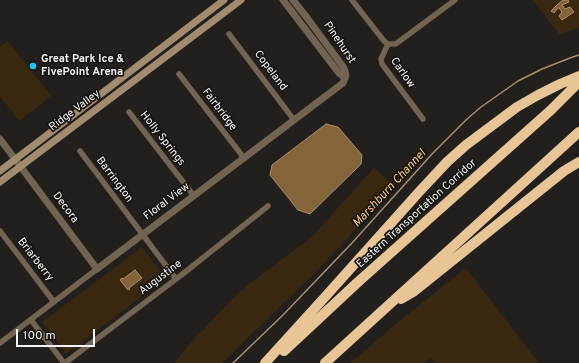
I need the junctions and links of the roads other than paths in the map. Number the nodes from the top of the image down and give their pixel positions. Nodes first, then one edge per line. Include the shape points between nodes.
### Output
1 (224, 0) edge
2 (241, 0) edge
3 (283, 0) edge
4 (293, 0) edge
5 (352, 0) edge
6 (455, 0) edge
7 (229, 34) dead end
8 (388, 44) junction
9 (179, 74) dead end
10 (579, 76) edge
11 (345, 78) junction
12 (579, 82) edge
13 (129, 112) dead end
14 (424, 119) dead end
15 (294, 120) junction
16 (579, 132) edge
17 (0, 139) edge
18 (80, 151) dead end
19 (244, 158) junction
20 (16, 159) junction
21 (579, 162) edge
22 (21, 166) junction
23 (0, 171) edge
24 (0, 182) edge
25 (194, 196) junction
26 (268, 206) dead end
27 (0, 231) edge
28 (142, 235) junction
29 (97, 269) junction
30 (176, 279) junction
31 (54, 302) junction
32 (379, 313) junction
33 (31, 320) junction
34 (0, 343) edge
35 (64, 363) edge
36 (265, 363) edge
37 (271, 363) edge
38 (325, 363) edge

1 - 20 main road, Ridge Valley
2 - 22 main road, Ridge Valley
3 - 11 street, Pinehurst
4 - 11 street, Pinehurst via 344,68
5 - 8 street
6 - 8 street, Carlow via 398,43
7 - 15 street, Copeland
8 - 14 street, Carlow via 381,59 382,64
9 - 19 street, Fairbridge
10 - 36 highway via 523,103 447,162
11 - 15 street, Floral View via 343,83
12 - 37 highway, Eastern Transportation Corridor
13 - 25 street, Holly Springs
15 - 19 street, Floral View
16 - 32 highway
17 - 20 street, Decora
18 - 28 street, Barrington
19 - 25 street, Floral View
20 - 22 street, Decora
20 - 23 main road, Ridge Valley
21 - 32 highway via 564,171 413,292
22 - 24 main road, Ridge Valley
22 - 29 street, Decora
25 - 28 street, Floral View
26 - 30 street, Augustine
27 - 31 street, Briarberry
28 - 29 street, Floral View
28 - 30 street, Barrington
29 - 31 street, Floral View
30 - 35 street, Augustine
31 - 33 street, Floral View
32 - 38 highway
33 - 34 street, Floral View
33 - 35 street

